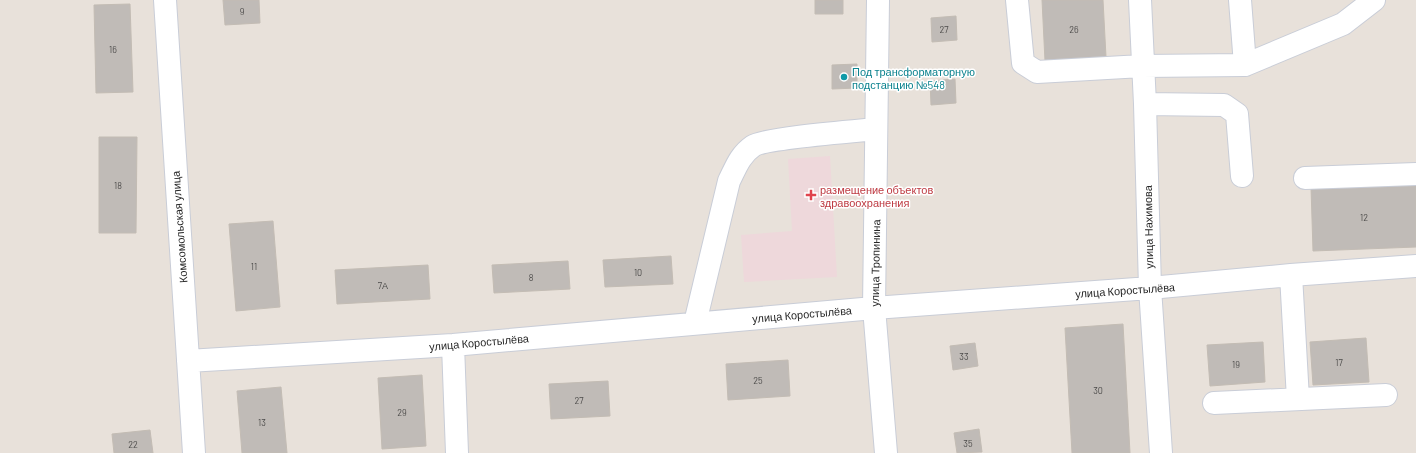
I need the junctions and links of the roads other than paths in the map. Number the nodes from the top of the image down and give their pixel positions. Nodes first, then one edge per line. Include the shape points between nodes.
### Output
1 (165, 0) edge
2 (878, 0) edge
3 (1017, 0) edge
4 (1140, 0) edge
5 (1240, 0) edge
6 (1374, 0) edge
7 (1245, 65) junction
8 (1142, 66) junction
9 (1145, 104) junction
10 (876, 129) junction
11 (1416, 174) edge
12 (1242, 176) dead end
13 (1306, 178) dead end
14 (1416, 266) edge
15 (1291, 275) junction
16 (1150, 288) junction
17 (874, 308) junction
18 (695, 323) junction
19 (453, 345) junction
20 (188, 361) junction
21 (1386, 396) dead end
22 (1298, 399) junction
23 (1214, 403) dead end
24 (194, 453) edge
25 (457, 453) edge
26 (886, 453) edge
27 (1161, 453) edge

1 - 20 street, Комсомольская улица
2 - 10 street, улица Тропинина
3 - 8 street via 1023,63 1037,72
4 - 8 street, улица Нахимова
5 - 7 street
6 - 7 street via 1343,24
7 - 8 street
8 - 9 street, улица Нахимова
9 - 12 street via 1224,105 1237,114
9 - 16 street, улица Нахимова
10 - 17 street, улица Тропинина
10 - 18 street via 755,145 739,159 729,181
11 - 13 street
14 - 15 street, улица Коростылёва
15 - 16 street, улица Коростылёва
15 - 22 street
16 - 17 street, улица Коростылёва
16 - 27 street, улица Нахимова
17 - 18 street, улица Коростылёва
17 - 26 street, улица Тропинина
18 - 19 street, улица Коростылёва
19 - 20 street, улица Коростылёва
19 - 25 street
20 - 24 street, Комсомольская улица
21 - 22 street
22 - 23 street

